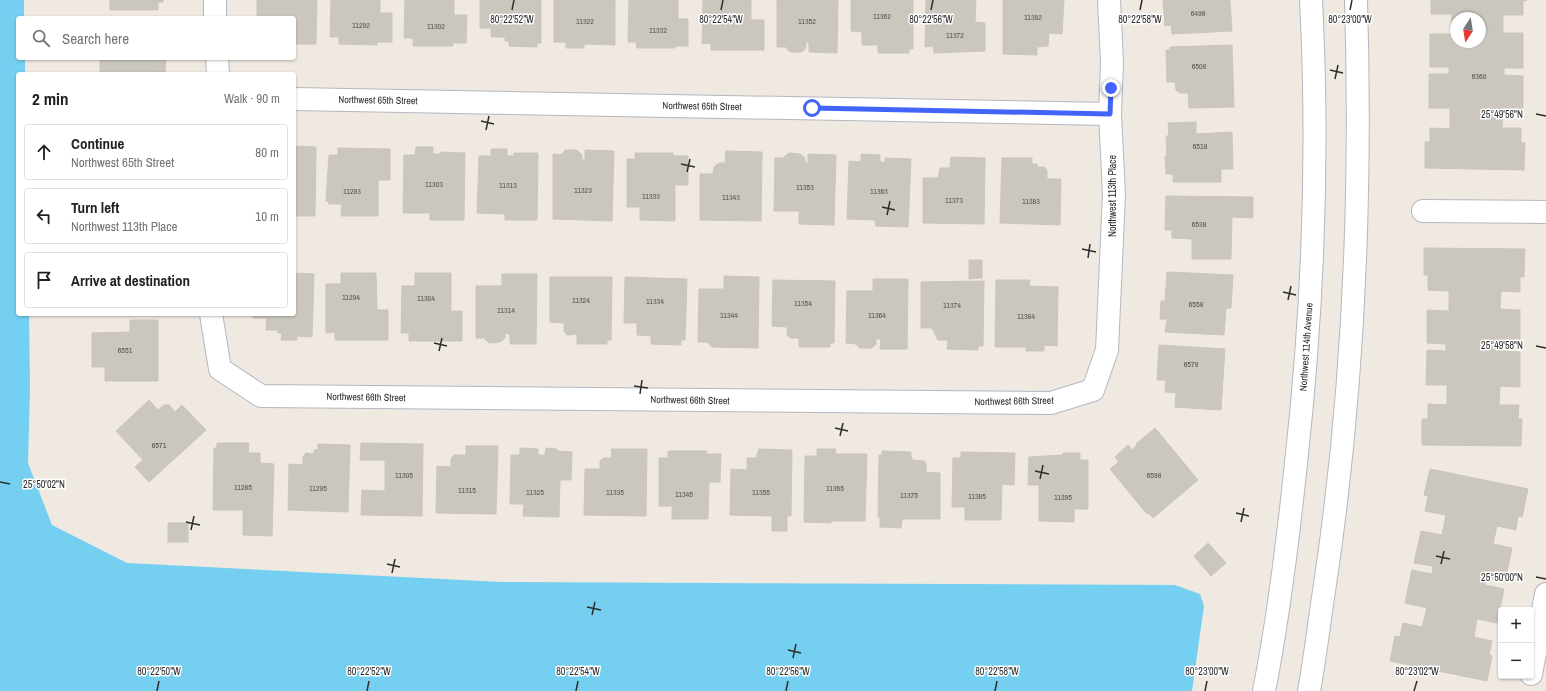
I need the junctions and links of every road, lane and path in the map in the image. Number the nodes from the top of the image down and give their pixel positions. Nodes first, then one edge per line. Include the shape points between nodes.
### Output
1 (214, 0) edge
2 (1109, 0) edge
3 (1311, 0) edge
4 (1356, 0) edge
5 (215, 16) edge
6 (217, 60) edge
7 (218, 72) edge
8 (296, 99) edge
9 (1110, 114) junction
10 (1423, 211) dead end
11 (1546, 212) edge
12 (211, 316) edge
13 (1093, 390) joint
14 (1546, 594) edge
15 (1534, 659) edge
16 (1530, 679) edge
17 (1264, 691) edge
18 (1309, 691) edge
19 (1528, 691) edge

1 - 5 street
2 - 9 street, Northwest 113th Place via 1112,62
3 - 17 street, Northwest 114th Avenue via 1314,143 1312,265 1307,348 1284,571
4 - 18 street via 1359,95 1352,327 1345,428
6 - 7 street
8 - 9 street, Northwest 65th Street
9 - 13 street, Northwest 113th Place via 1114,194 1107,350
10 - 11 street
12 - 13 street, Northwest 66th Street via 220,369 261,396 1051,403
14 - 15 street
16 - 19 street

